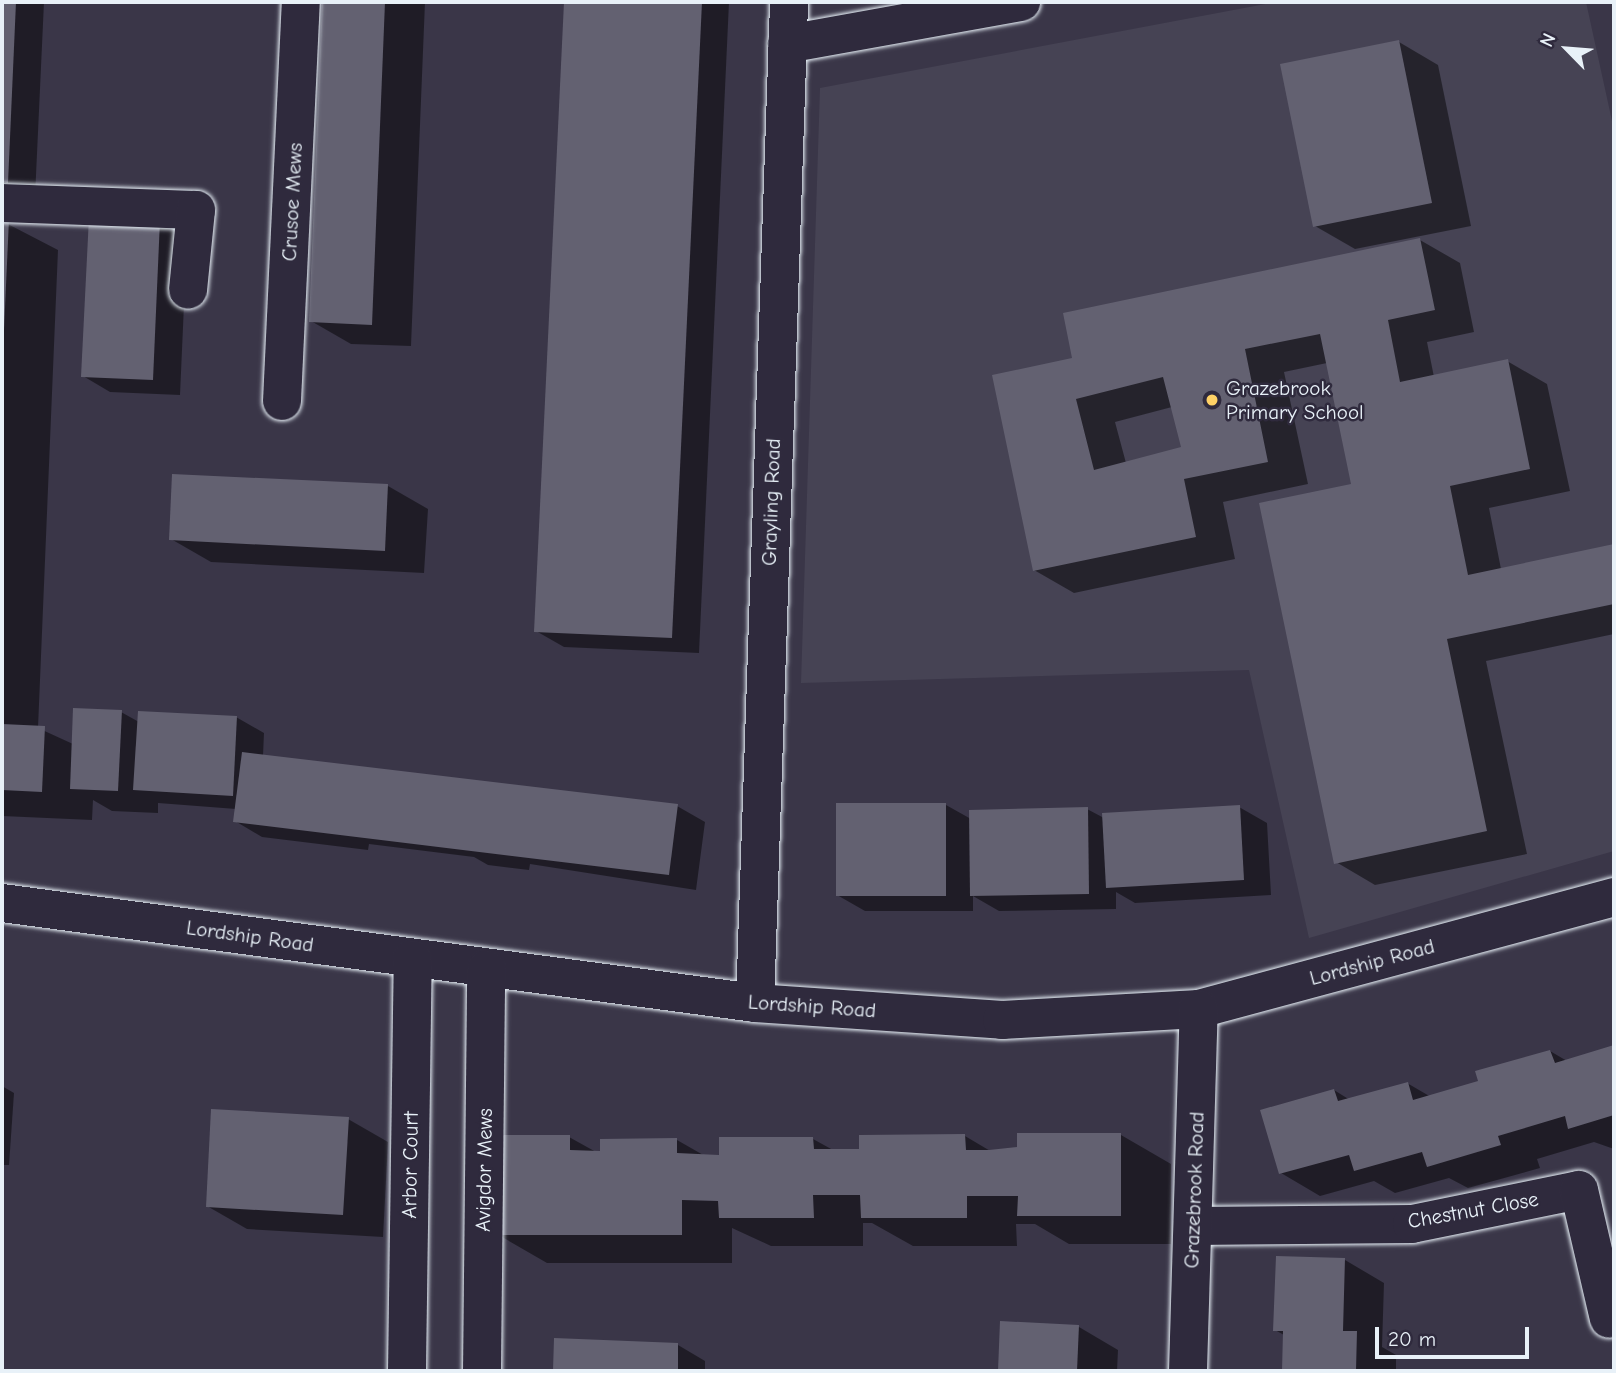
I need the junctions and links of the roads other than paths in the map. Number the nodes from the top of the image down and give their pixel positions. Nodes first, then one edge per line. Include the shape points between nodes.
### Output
1 (301, 2) edge
2 (789, 2) edge
3 (1021, 2) edge
4 (787, 44) junction
5 (2, 203) edge
6 (188, 290) dead end
7 (282, 401) dead end
8 (1614, 897) edge
9 (2, 903) edge
10 (413, 959) junction
11 (486, 969) junction
12 (754, 1003) junction
13 (1199, 1009) junction
14 (1193, 1226) junction
15 (1604, 1255) edge
16 (1609, 1319) dead end
17 (407, 1371) edge
18 (482, 1371) edge
19 (1188, 1371) edge

1 - 7 street, Crusoe Mews
2 - 4 street, Grayling Road
3 - 4 street
4 - 12 street, Grayling Road
5 - 6 street via 196,211
8 - 13 street, Lordship Road
9 - 10 street, Lordship Road
10 - 11 street, Lordship Road
10 - 17 street, Arbor Court
11 - 12 street, Lordship Road
11 - 18 street, Avigdor Mews
12 - 13 street, Lordship Road via 1002,1020
13 - 14 street, Grazebrook Road
14 - 15 street, Chestnut Close via 1412,1224 1579,1190
14 - 19 street, Grazebrook Road
15 - 16 street, Chestnut Close

